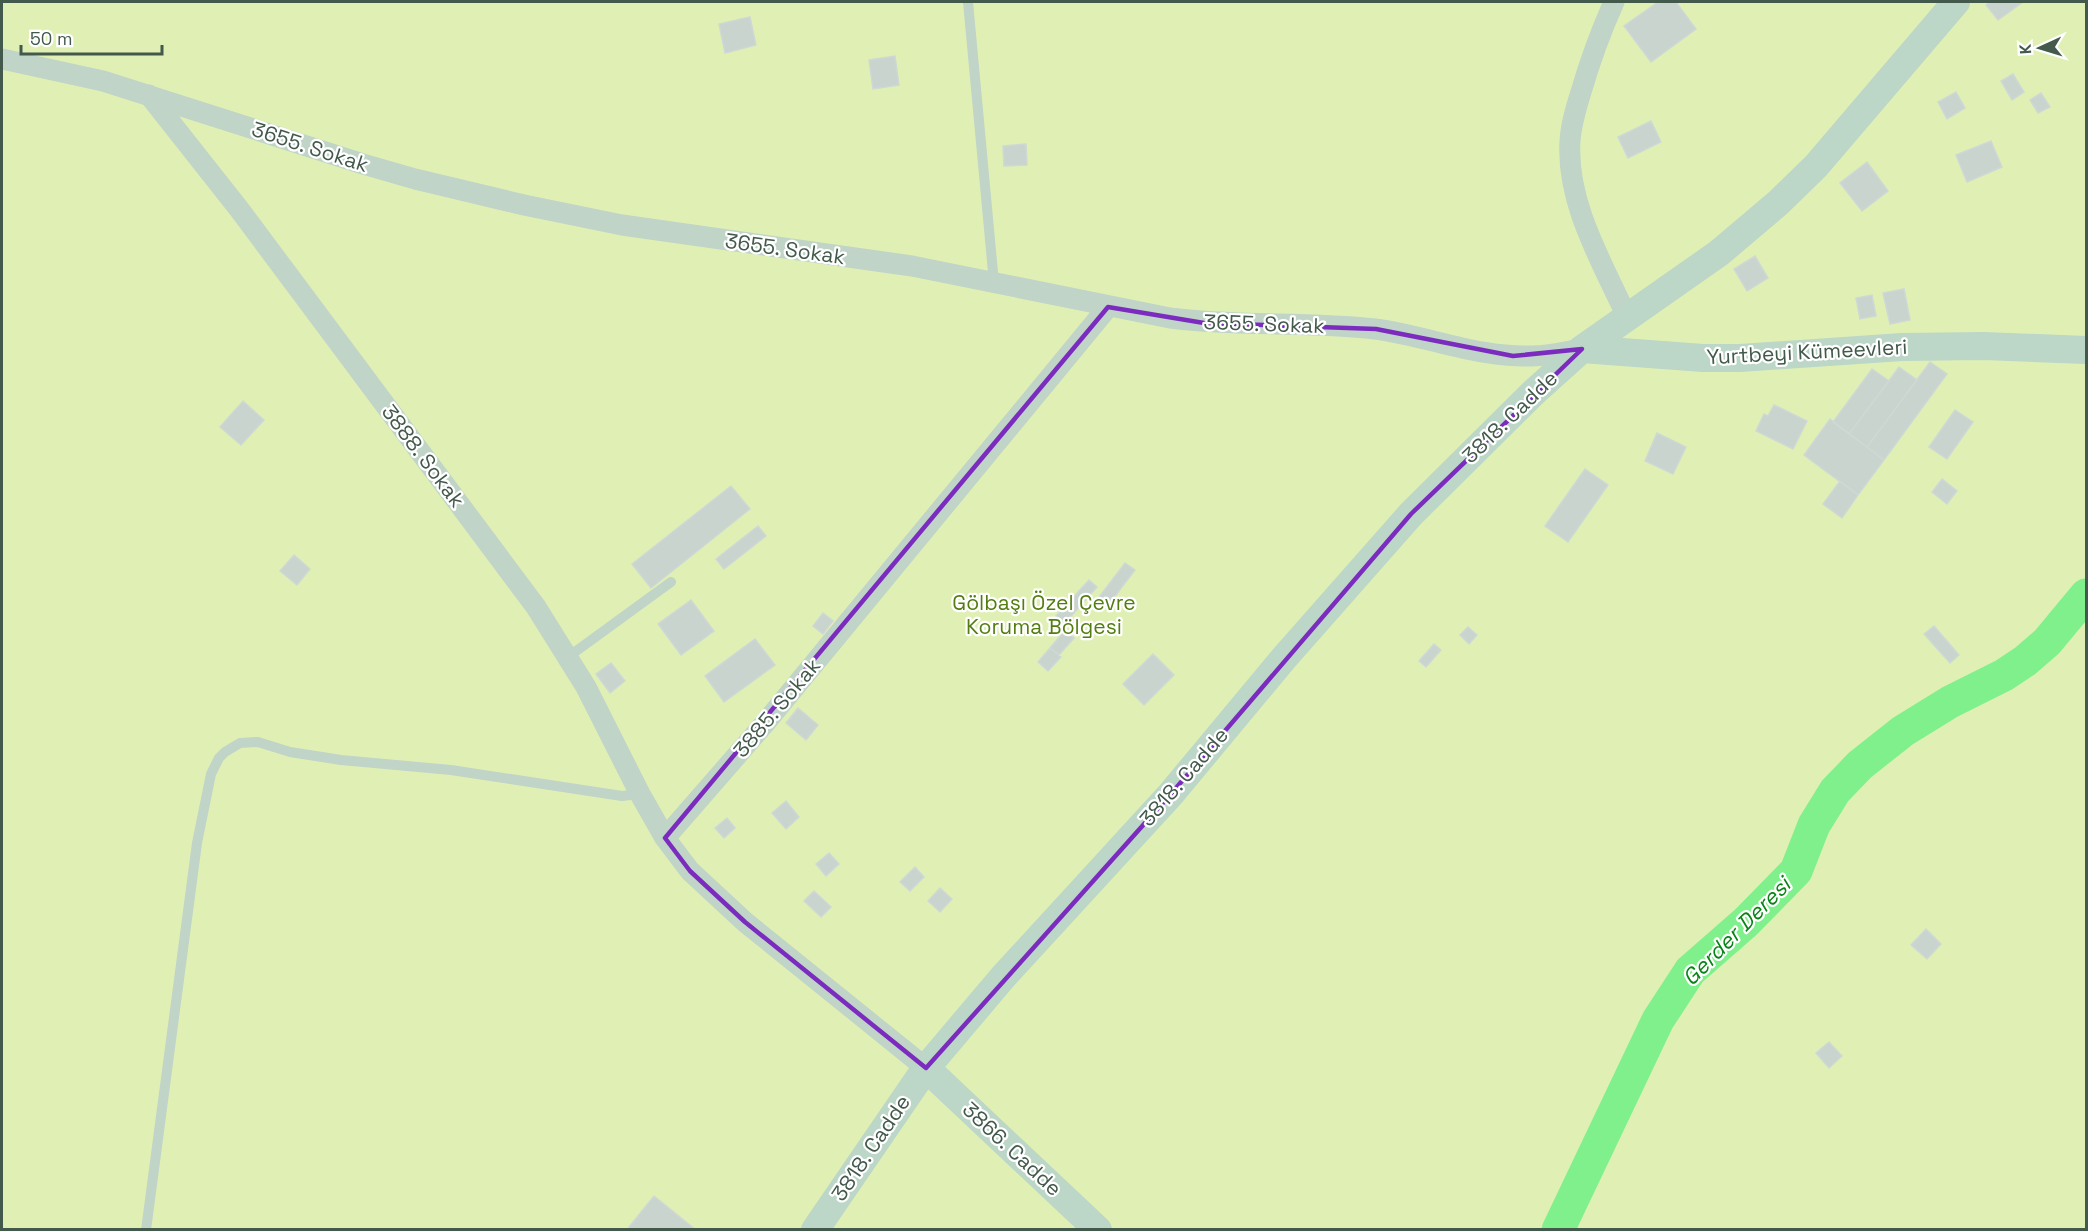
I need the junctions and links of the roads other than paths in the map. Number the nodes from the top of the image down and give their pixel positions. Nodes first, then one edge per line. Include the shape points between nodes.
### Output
1 (968, 2) edge
2 (1614, 2) edge
3 (1956, 2) edge
4 (2, 59) edge
5 (149, 95) junction
6 (994, 283) junction
7 (1108, 307) junction
8 (1627, 317) junction
9 (1582, 349) junction
10 (2086, 350) edge
11 (671, 582) dead end
12 (568, 657) junction
13 (640, 794) junction
14 (664, 838) junction
15 (926, 1068) junction
16 (146, 1230) edge
17 (815, 1230) edge
18 (1098, 1230) edge

1 - 6 lane
2 - 8 street via 1574,113 1569,157 1585,226
3 - 8 street via 1816,166 1778,203 1719,253
4 - 5 street, 3655. Sokak
5 - 6 street, 3655. Sokak via 363,164 524,205 622,225 912,266
5 - 12 street, 3888. Sokak via 507,566
6 - 7 street, 3655. Sokak
7 - 9 street, 3655. Sokak via 1204,323 1376,329 1513,356
7 - 14 street, 3885. Sokak via 766,722
8 - 9 street
9 - 10 street, Yurtbeyi Kümeevleri via 1703,358 1914,347
9 - 15 street, 3818. Cadde via 1411,514 1170,795
11 - 12 lane
12 - 13 street, 3888. Sokak
13 - 14 street, 3888. Sokak
13 - 16 lane via 622,796 451,770 341,760 258,742 240,743 225,752 211,774 197,843
14 - 15 street via 690,871 745,922
15 - 17 street, 3818. Cadde
15 - 18 street, 3866. Cadde

